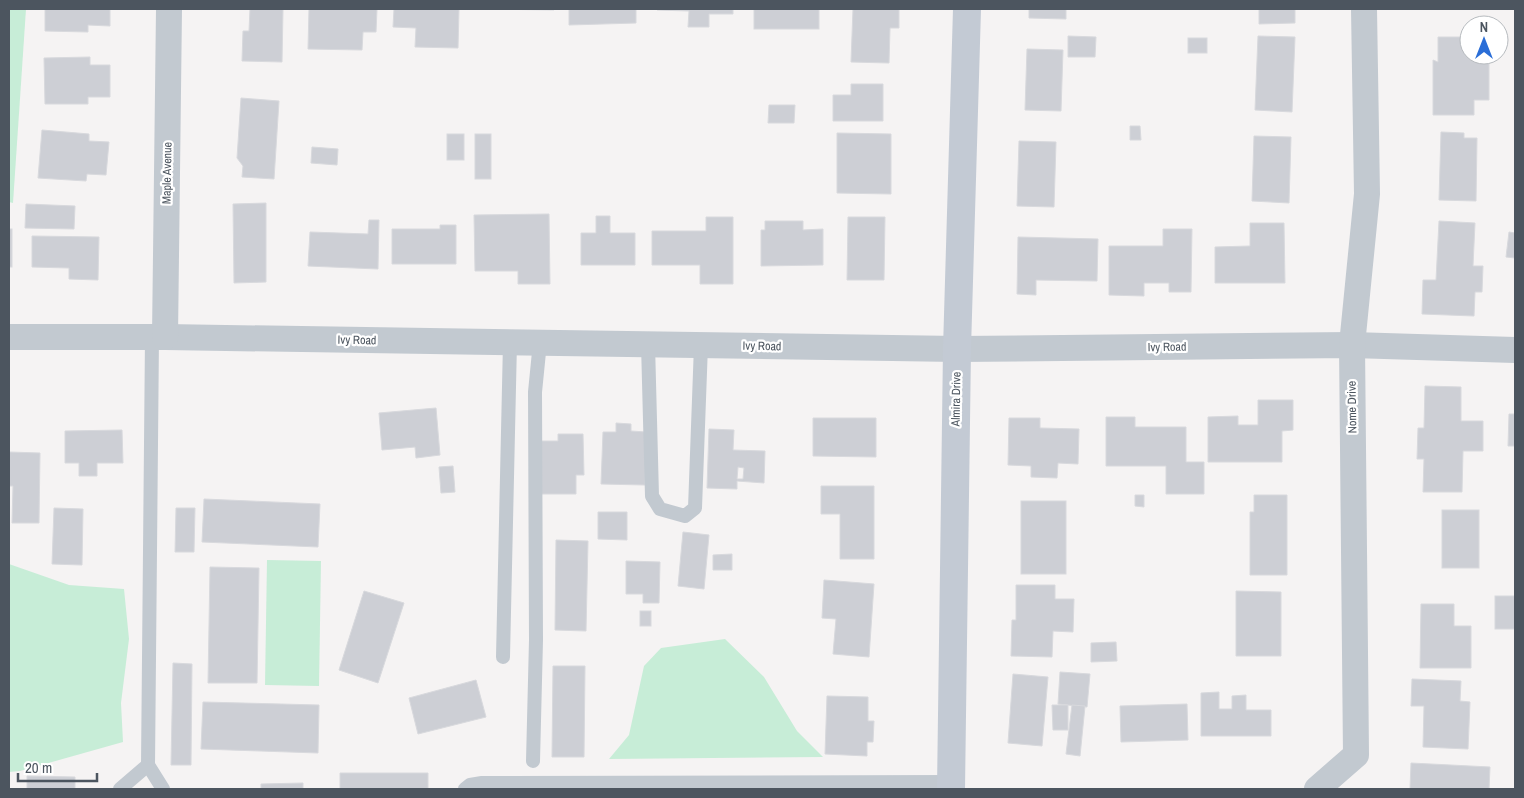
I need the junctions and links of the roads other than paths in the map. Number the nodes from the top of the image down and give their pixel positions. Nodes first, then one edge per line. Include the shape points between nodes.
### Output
1 (169, 9) edge
2 (967, 9) edge
3 (1364, 9) edge
4 (9, 337) edge
5 (158, 337) junction
6 (510, 342) junction
7 (540, 342) junction
8 (648, 344) junction
9 (701, 345) junction
10 (1352, 346) junction
11 (957, 349) junction
12 (1515, 350) edge
13 (503, 657) dead end
14 (532, 761) dead end
15 (148, 765) junction
16 (951, 786) edge
17 (120, 789) edge
18 (163, 789) edge
19 (465, 789) edge
20 (1317, 789) edge

1 - 5 street, Maple Avenue
2 - 11 street, Almira Drive
3 - 10 street, Nome Drive via 1367,194
4 - 5 street, Ivy Road
5 - 6 street, Ivy Road
5 - 15 lane
6 - 7 street, Ivy Road
6 - 13 lane
7 - 8 street, Ivy Road
7 - 14 lane via 535,392 536,631
8 - 9 street, Ivy Road
8 - 9 lane via 652,496 660,509 685,516 694,508
9 - 11 street, Ivy Road
10 - 11 street, Ivy Road
10 - 12 street, Ivy Road
10 - 20 street, Nome Drive via 1356,755
11 - 16 street, Almira Drive
15 - 17 lane
15 - 18 lane
16 - 19 lane via 482,783

